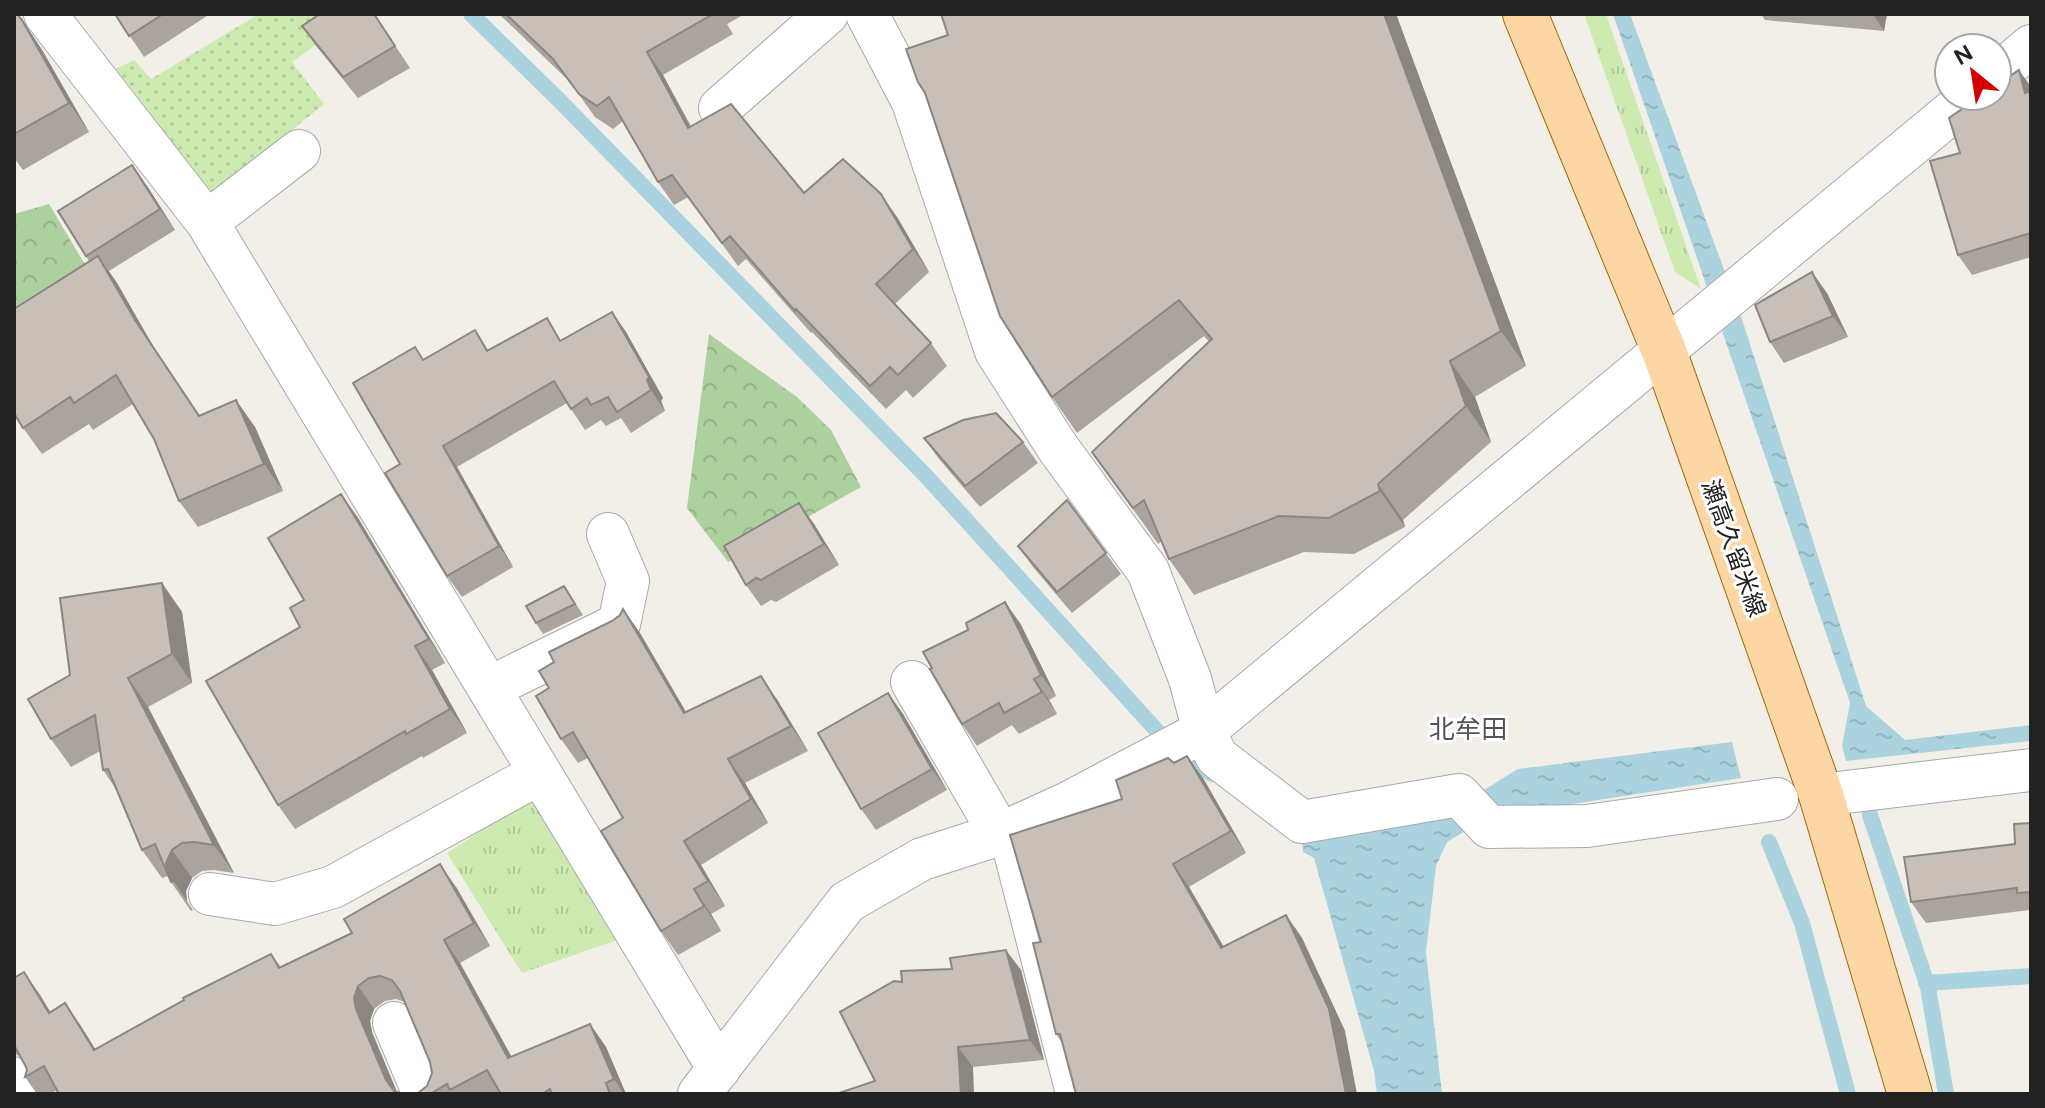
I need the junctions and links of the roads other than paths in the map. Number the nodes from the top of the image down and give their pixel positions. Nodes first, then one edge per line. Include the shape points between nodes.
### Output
1 (45, 14) edge
2 (827, 14) edge
3 (867, 14) edge
4 (1525, 14) edge
5 (2031, 46) edge
6 (2013, 61) edge
7 (720, 108) edge
8 (1952, 112) edge
9 (299, 151) dead end
10 (207, 222) junction
11 (1664, 351) junction
12 (608, 534) dead end
13 (912, 682) dead end
14 (489, 688) junction
15 (1204, 731) junction
16 (2031, 770) edge
17 (540, 773) junction
18 (1821, 795) junction
19 (1777, 799) dead end
20 (1000, 834) junction
21 (210, 894) dead end
22 (394, 1023) dead end
23 (14, 1068) edge
24 (709, 1081) edge
25 (29, 1094) edge
26 (424, 1094) edge
27 (1067, 1094) edge
28 (1910, 1094) edge

1 - 10 street
2 - 7 street
3 - 15 street via 913,102 996,351 1058,448 1148,571
4 - 11 main road, 瀬高久留米線
5 - 6 street
8 - 11 street
9 - 10 street
10 - 14 street
11 - 15 street
11 - 18 main road, 瀬高久留米線
12 - 14 street via 628,581 619,624
13 - 20 street
14 - 17 street
15 - 19 street via 1217,757 1302,822 1459,795 1489,827 1587,826
15 - 20 street
16 - 18 street
17 - 21 street via 333,887 275,904
17 - 24 street
18 - 28 main road, 瀬高久留米線
20 - 24 street via 922,859 847,902
20 - 27 lane
22 - 26 street
23 - 25 lane

